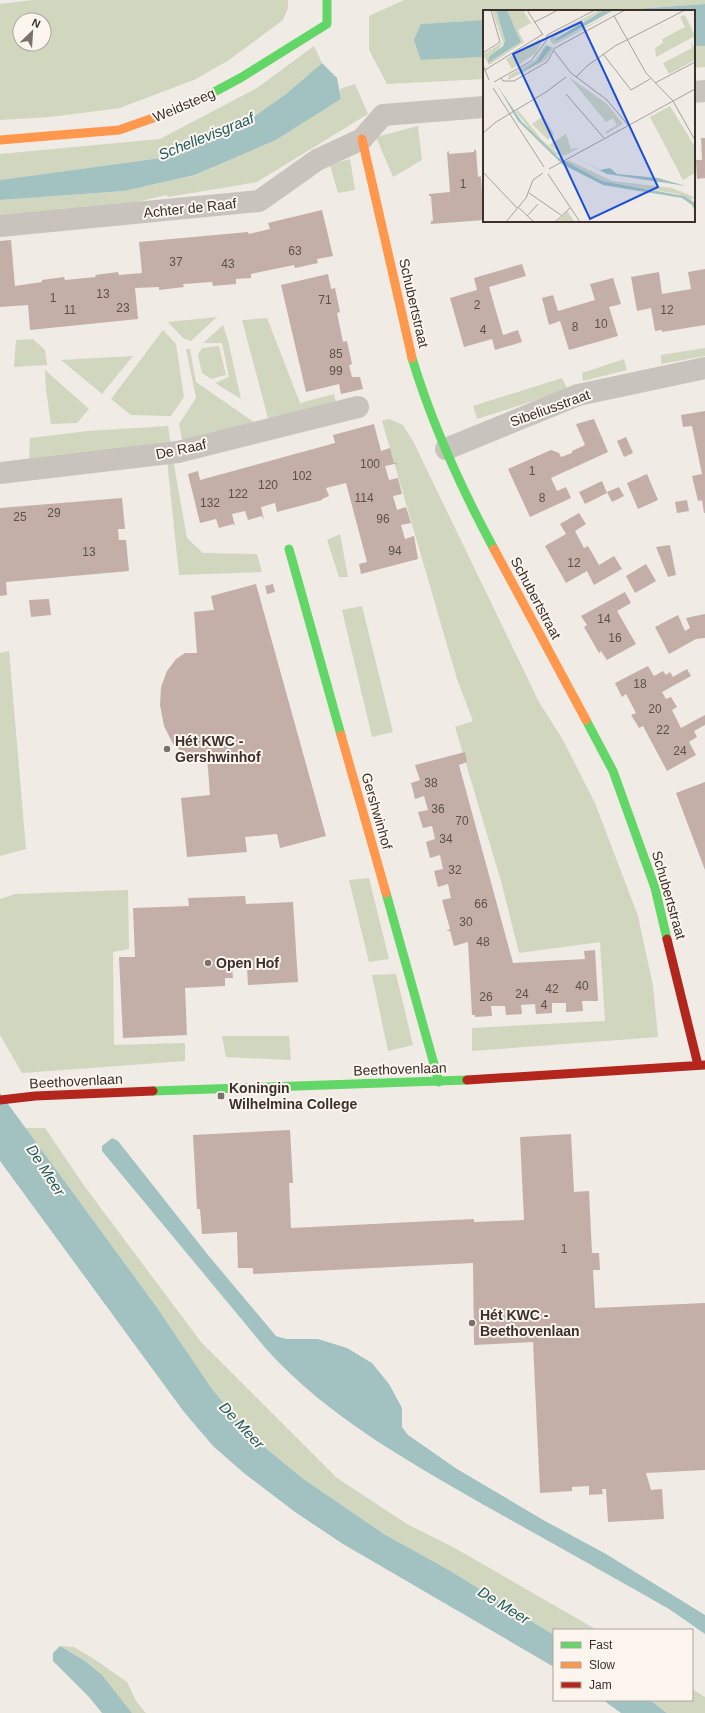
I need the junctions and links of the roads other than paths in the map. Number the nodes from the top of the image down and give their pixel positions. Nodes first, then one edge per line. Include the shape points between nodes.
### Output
1 (328, 0) edge
2 (705, 91) edge
3 (695, 92) edge
4 (483, 107) edge
5 (362, 139) junction
6 (0, 140) edge
7 (0, 226) edge
8 (705, 368) edge
9 (358, 407) dead end
10 (446, 449) junction
11 (0, 473) edge
12 (289, 549) dead end
13 (702, 1065) edge
14 (438, 1082) junction
15 (0, 1100) edge

1 - 6 street, Weidsteeg via 327,24 242,78 192,104 119,130
2 - 3 street
4 - 5 street via 383,115
5 - 7 street, Achter de Raaf via 317,160 259,201
5 - 10 street, Schubertstraat via 412,358 422,391
8 - 10 street, Sibeliusstraat via 578,395
9 - 11 street, De Raaf via 178,452
10 - 13 street, Schubertstraat via 480,522 613,771 655,888
12 - 14 street, Gershwinhof
13 - 14 street, Beethovenlaan
14 - 15 street, Beethovenlaan via 98,1093

